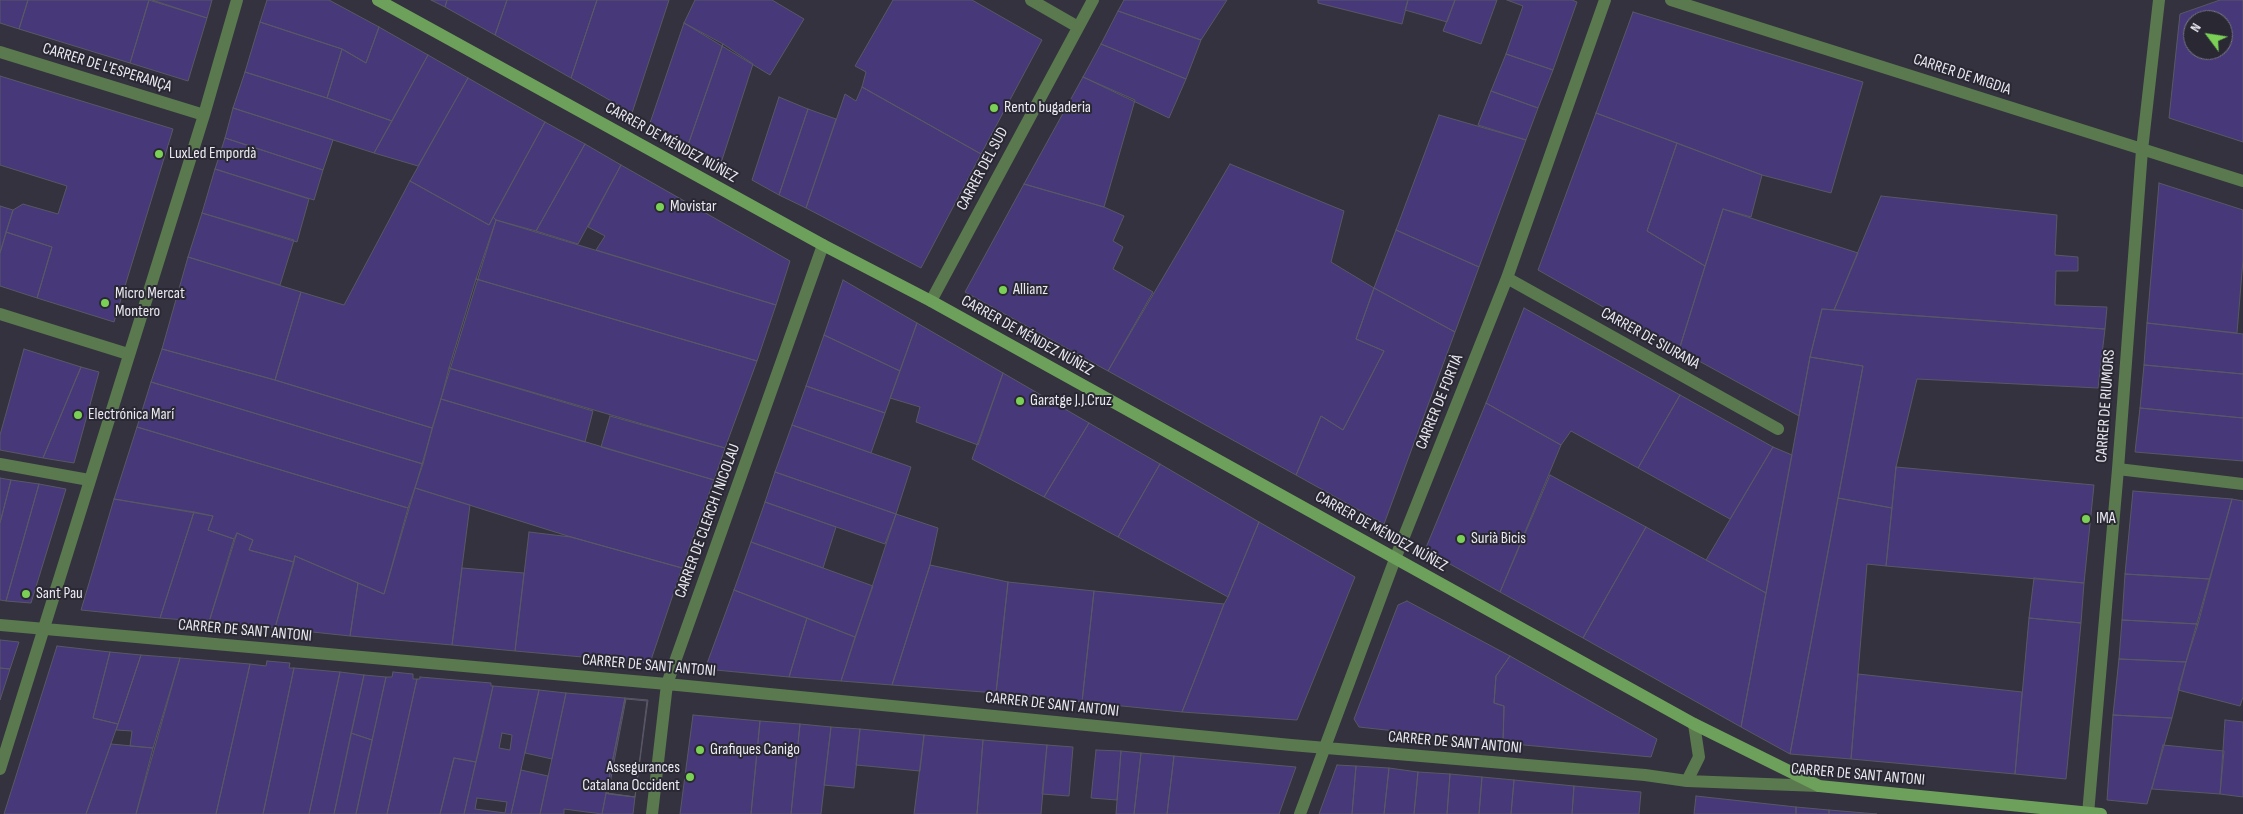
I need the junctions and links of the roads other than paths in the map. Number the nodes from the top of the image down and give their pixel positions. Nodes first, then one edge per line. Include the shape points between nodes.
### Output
1 (237, 0) edge
2 (378, 0) edge
3 (1030, 0) edge
4 (1093, 0) edge
5 (1605, 0) edge
6 (1671, 0) edge
7 (2159, 0) edge
8 (1078, 27) junction
9 (0, 52) edge
10 (204, 115) junction
11 (2142, 150) junction
12 (2243, 181) edge
13 (823, 245) junction
14 (1507, 278) junction
15 (931, 301) junction
16 (0, 314) edge
17 (128, 354) junction
18 (1778, 429) dead end
19 (0, 464) edge
20 (2118, 469) junction
21 (90, 480) junction
22 (2243, 484) edge
23 (1395, 559) junction
24 (0, 625) edge
25 (44, 630) junction
26 (667, 684) junction
27 (1694, 724) junction
28 (1325, 748) junction
29 (0, 769) edge
30 (1687, 781) junction
31 (1819, 786) junction
32 (652, 814) edge
33 (1300, 814) edge
34 (2092, 814) edge

1 - 10 street
2 - 13 street, CARRER DE MÉNDEZ NÚÑEZ
3 - 8 street
4 - 8 street, CARRER DEL SUD
5 - 14 street, CARRER DE FORTIÀ
6 - 11 street, CARRER DE MIGDIA
7 - 11 street, CARRER DE RIUMORS
8 - 15 street, CARRER DEL SUD
9 - 10 street, CARRER DE L'ESPERANÇA
10 - 17 street
11 - 12 street, CARRER DE MIGDIA
11 - 20 street, CARRER DE RIUMORS
13 - 15 street, CARRER DE MÉNDEZ NÚÑEZ
13 - 26 street, CARRER DE CLERCH I NICOLAU
14 - 18 street, CARRER DE SIURANA
14 - 23 street, CARRER DE FORTIÀ
15 - 23 street, CARRER DE MÉNDEZ NÚÑEZ
16 - 17 street
17 - 21 street
19 - 21 street
20 - 22 street
20 - 34 street, CARRER DE RIUMORS
21 - 25 street
23 - 27 street, CARRER DE MÉNDEZ NÚÑEZ
23 - 28 street, CARRER DE FORTIÀ
24 - 25 street, CARRER DE SANT ANTONI
25 - 26 street, CARRER DE SANT ANTONI
25 - 29 street
26 - 28 street, CARRER DE SANT ANTONI
26 - 32 street, CARRER DE CLERCH I NICOLAU
27 - 30 street via 1699,757
27 - 31 street, CARRER DE MÉNDEZ NÚÑEZ
28 - 30 street, CARRER DE SANT ANTONI
28 - 33 street, CARRER DE FORTIÀ
30 - 31 street, CARRER DE SANT ANTONI
31 - 34 street, CARRER DE SANT ANTONI

